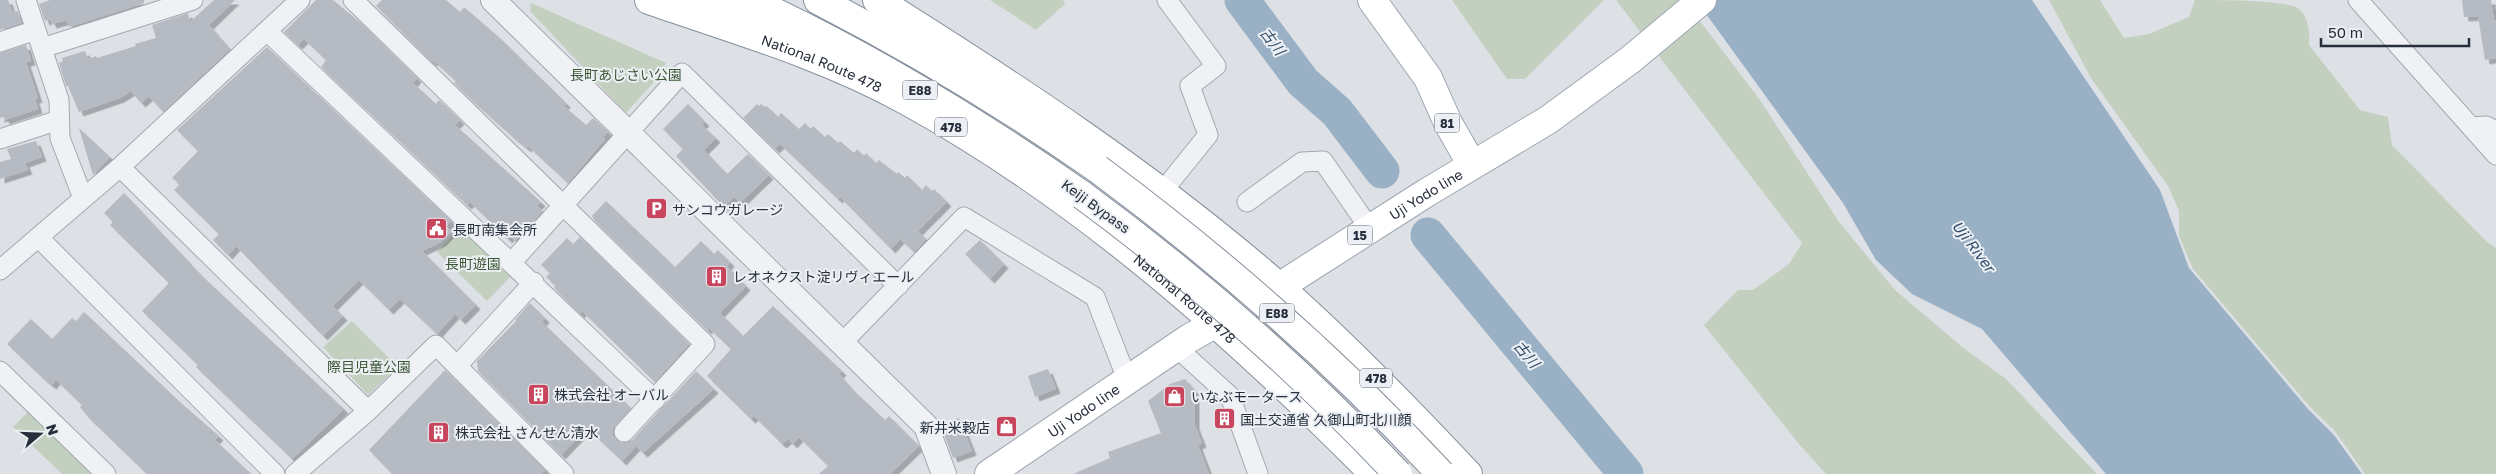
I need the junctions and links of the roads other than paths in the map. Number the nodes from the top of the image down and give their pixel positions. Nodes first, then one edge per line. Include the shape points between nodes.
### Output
1 (26, 0) edge
2 (194, 0) edge
3 (300, 0) edge
4 (353, 0) edge
5 (493, 0) edge
6 (648, 0) edge
7 (748, 0) edge
8 (818, 0) edge
9 (860, 0) edge
10 (877, 0) edge
11 (1167, 0) edge
12 (1372, 0) edge
13 (1702, 0) edge
14 (2358, 0) edge
15 (708, 2) edge
16 (268, 32) junction
17 (39, 39) junction
18 (0, 42) edge
19 (991, 73) junction
20 (906, 100) junction
21 (58, 120) junction
22 (2471, 127) junction
23 (2496, 131) edge
24 (628, 134) junction
25 (0, 139) edge
26 (2496, 155) edge
27 (1472, 165) junction
28 (120, 167) junction
29 (1162, 192) junction
30 (84, 198) junction
31 (1248, 202) dead end
32 (563, 205) junction
33 (1370, 229) junction
34 (38, 237) junction
35 (512, 262) junction
36 (0, 270) edge
37 (534, 282) junction
38 (898, 286) junction
39 (1279, 287) junction
40 (1216, 323) junction
41 (842, 343) junction
42 (1176, 347) junction
43 (457, 366) junction
44 (1, 373) edge
45 (1127, 379) junction
46 (656, 400) junction
47 (368, 411) junction
48 (624, 432) dead end
49 (106, 474) edge
50 (275, 474) edge
51 (295, 474) edge
52 (564, 474) edge
53 (944, 474) edge
54 (988, 474) edge
55 (1258, 474) edge
56 (1374, 474) edge
57 (1398, 474) edge
58 (1441, 474) edge
59 (1468, 474) edge

1 - 17 street
2 - 17 street
3 - 16 street
4 - 32 street
5 - 24 street
6 - 20 main road, National Route 478 / 478 via 773,42
7 - 57 main road, Keiji Bypass / E88, bridge via 852,52 937,100 1011,145 1082,195 1226,307 1296,371
8 - 58 main road, E88, bridge via 950,72 1026,119 1165,219 1318,349
9 - 19 main road
10 - 19 main road, 478
11 - 29 street via 1216,66 1190,86 1208,135
12 - 27 main road, 81 via 1428,78
13 - 27 main road, Uji Yodo line / 15 via 1587,93 1505,148
14 - 22 street
15 - 20 main road via 840,62
16 - 28 street
16 - 35 street
17 - 18 street
17 - 21 street via 59,100
19 - 29 main road, 478
20 - 40 main road, National Route 478 / 478 via 1067,202
21 - 25 street
21 - 30 street via 60,138
22 - 23 street via 2486,126
22 - 26 street
24 - 32 street
24 - 38 street via 682,73
24 - 41 street
27 - 33 main road, Uji Yodo line / 15
28 - 30 street
28 - 47 street
29 - 39 main road, 478
30 - 34 street
31 - 33 street via 1302,162 1323,161
32 - 35 street
32 - 46 street via 705,344
33 - 39 main road, Uji Yodo line / 15
34 - 36 street
34 - 50 street
35 - 37 street
37 - 43 street
37 - 46 street
38 - 41 street
38 - 45 street via 964,217 1095,298
39 - 40 main road, Uji Yodo line / 15
39 - 59 main road, 478 via 1414,417
40 - 42 main road, Uji Yodo line / 15
40 - 56 main road, National Route 478 / 478
41 - 53 street via 926,426
42 - 45 main road, Uji Yodo line / 15
42 - 55 street via 1230,396
43 - 47 street via 436,346
43 - 52 street
44 - 49 street
45 - 54 main road, Uji Yodo line / 15
46 - 48 street
47 - 51 street

